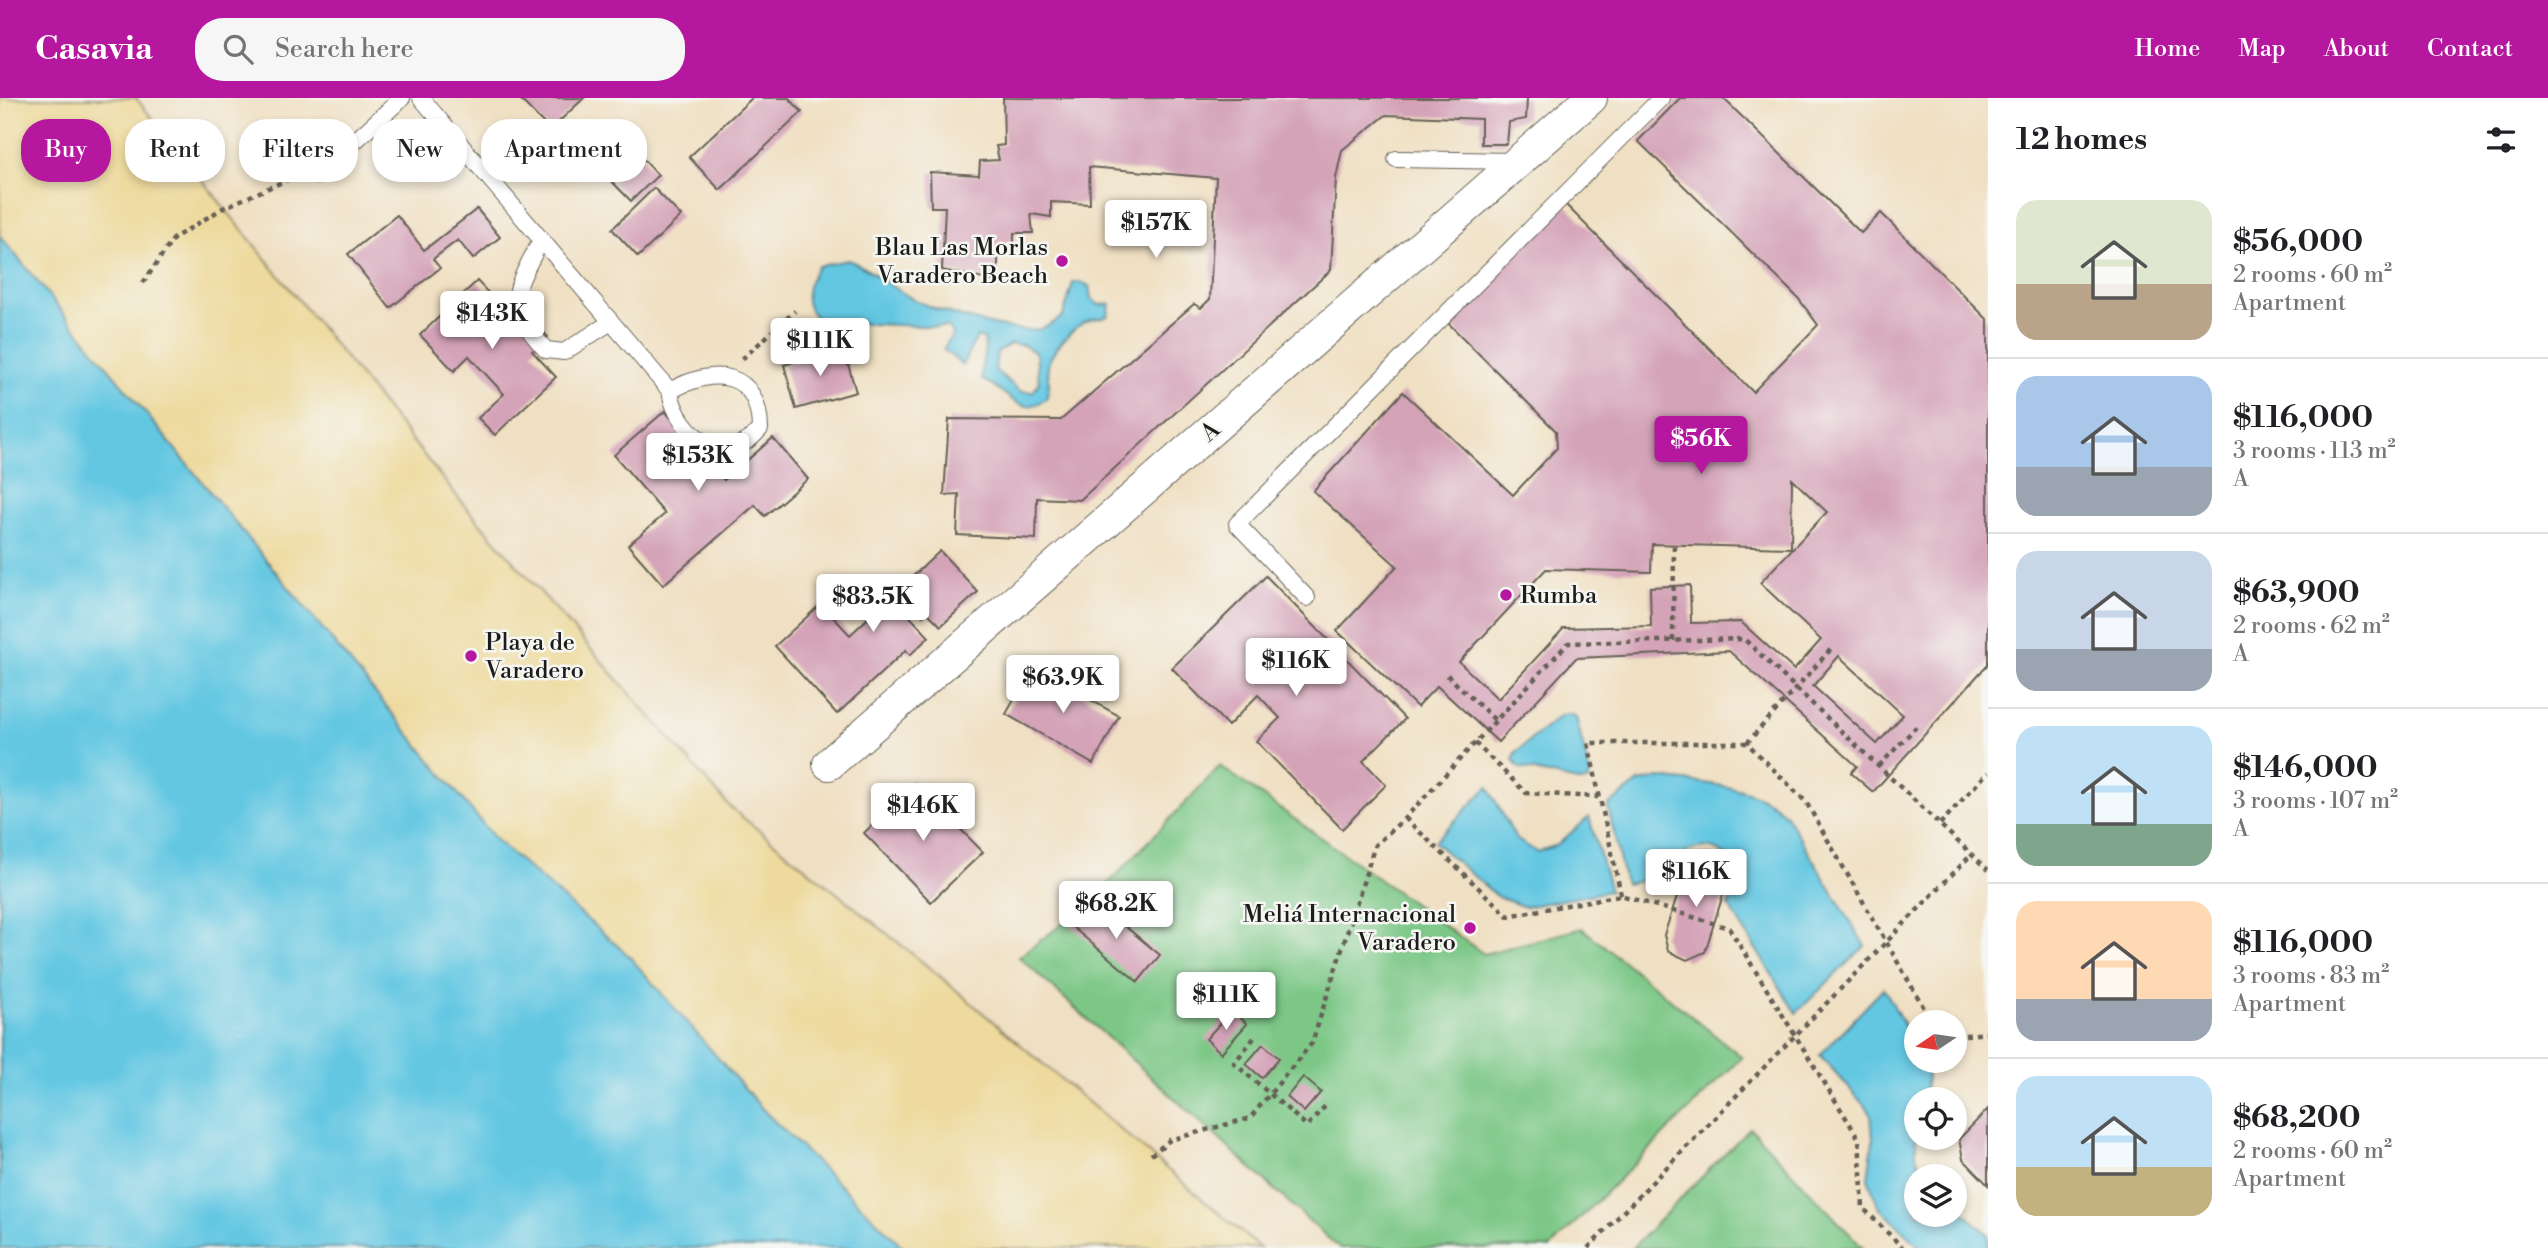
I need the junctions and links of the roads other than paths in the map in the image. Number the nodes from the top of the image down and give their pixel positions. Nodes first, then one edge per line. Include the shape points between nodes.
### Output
1 (402, 98) edge
2 (421, 98) edge
3 (1591, 98) edge
4 (1661, 98) edge
5 (358, 138) edge
6 (1396, 159) dead end
7 (1518, 161) junction
8 (541, 240) junction
9 (611, 322) junction
10 (670, 391) junction
11 (1307, 598) dead end
12 (829, 764) dead end

1 - 5 lane
2 - 8 lane
3 - 7 street, A
4 - 11 lane via 1237,524
6 - 7 lane
7 - 12 street, A
8 - 9 lane
8 - 9 lane via 517,285 521,323 546,351 564,352
9 - 10 lane
10 - 10 lane via 673,405 701,441 728,450 748,444 760,429 755,399 742,383 729,377 708,376

